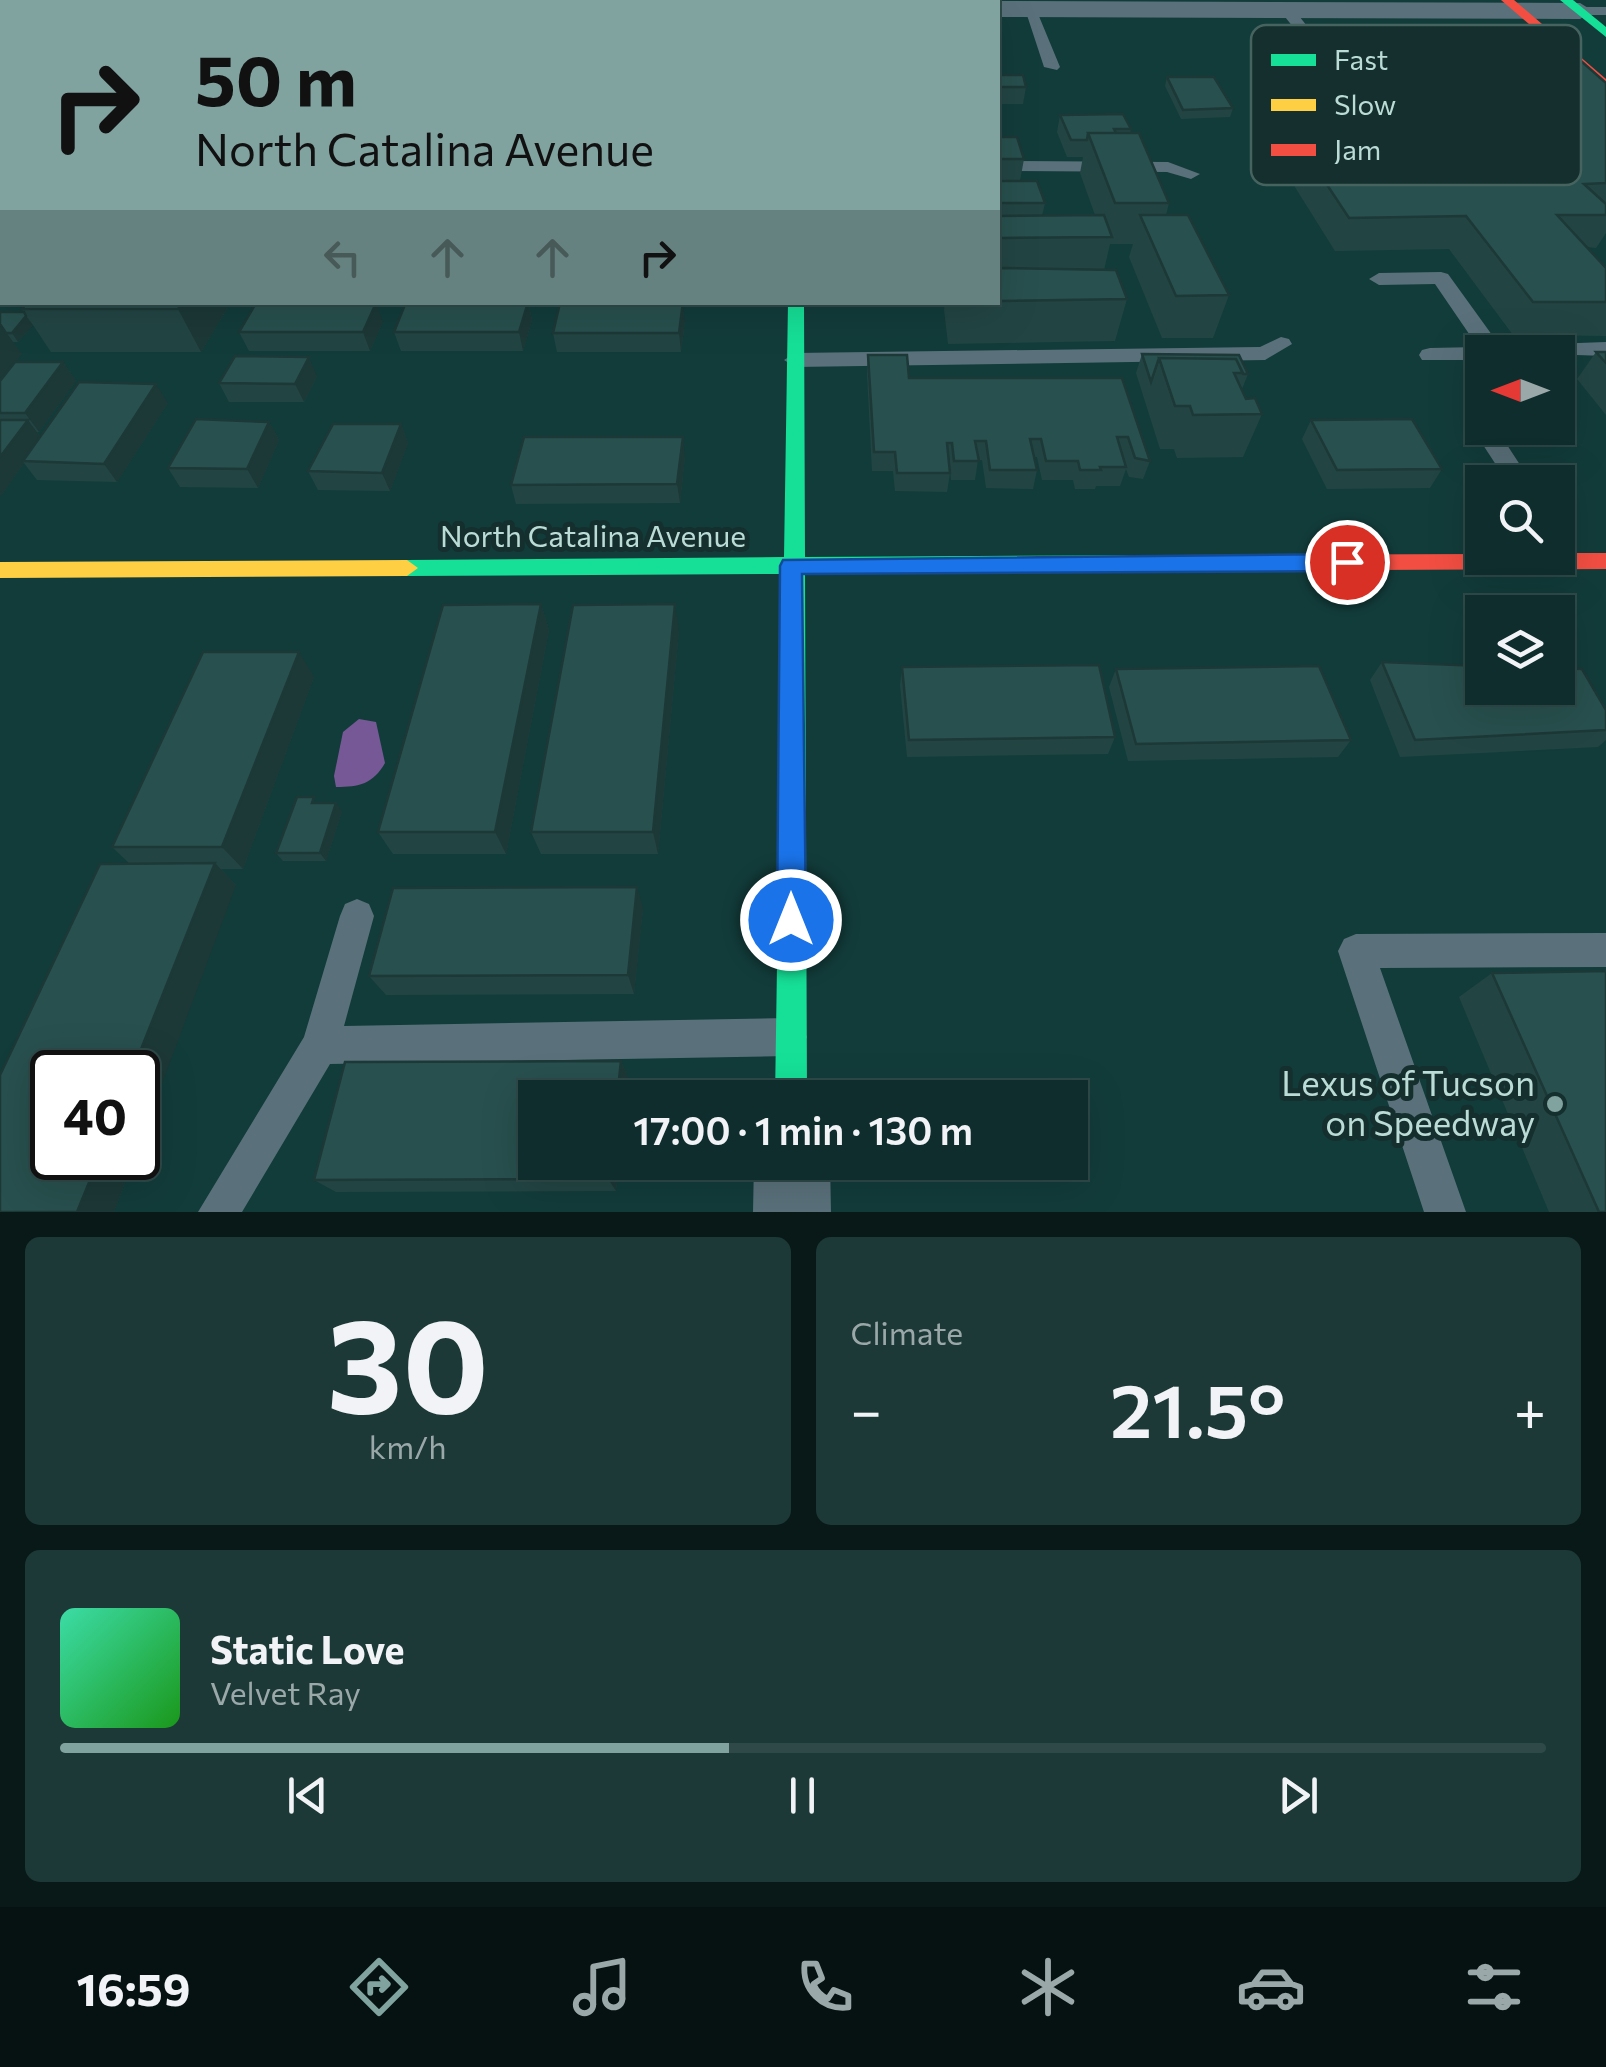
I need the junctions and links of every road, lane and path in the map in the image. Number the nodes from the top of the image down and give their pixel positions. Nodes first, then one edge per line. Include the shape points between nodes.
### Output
1 (1158, 5) edge
2 (1232, 5) edge
3 (1338, 5) edge
4 (1513, 6) edge
5 (1584, 8) edge
6 (1000, 9) edge
7 (1029, 9) junction
8 (1287, 10) junction
9 (1299, 25) edge
10 (1535, 25) edge
11 (1606, 33) edge
12 (1581, 65) edge
13 (1052, 67) dead end
14 (1606, 86) edge
15 (1000, 166) edge
16 (1191, 174) dead end
17 (1379, 279) dead end
18 (796, 305) edge
19 (1481, 335) edge
20 (1281, 344) dead end
21 (1606, 349) edge
22 (1575, 350) edge
23 (1465, 353) edge
24 (1430, 355) dead end
25 (795, 360) junction
26 (1575, 560) edge
27 (1465, 561) edge
28 (1606, 561) edge
29 (791, 566) junction
30 (0, 570) edge
31 (357, 916) dead end
32 (1606, 950) edge
33 (791, 1037) junction
34 (320, 1045) junction
35 (792, 1080) edge
36 (792, 1180) edge
37 (219, 1212) edge
38 (792, 1212) edge
39 (1444, 1212) edge

1 - 2 street
1 - 7 street
2 - 8 street
3 - 4 street
3 - 8 street
4 - 5 street
4 - 10 street
5 - 11 street
6 - 7 street
7 - 13 lane
8 - 9 lane
12 - 14 street
15 - 16 lane via 1168,167
17 - 19 lane via 1441,278
18 - 25 street
20 - 25 lane via 1264,352 1216,355
21 - 22 lane
23 - 24 lane
25 - 29 street
26 - 28 street, North Catalina Avenue
27 - 29 street, North Catalina Avenue
29 - 30 street, North Catalina Avenue
29 - 33 street
31 - 34 lane
32 - 39 lane via 1356,951
33 - 34 lane
33 - 35 street
34 - 37 lane
36 - 38 street

